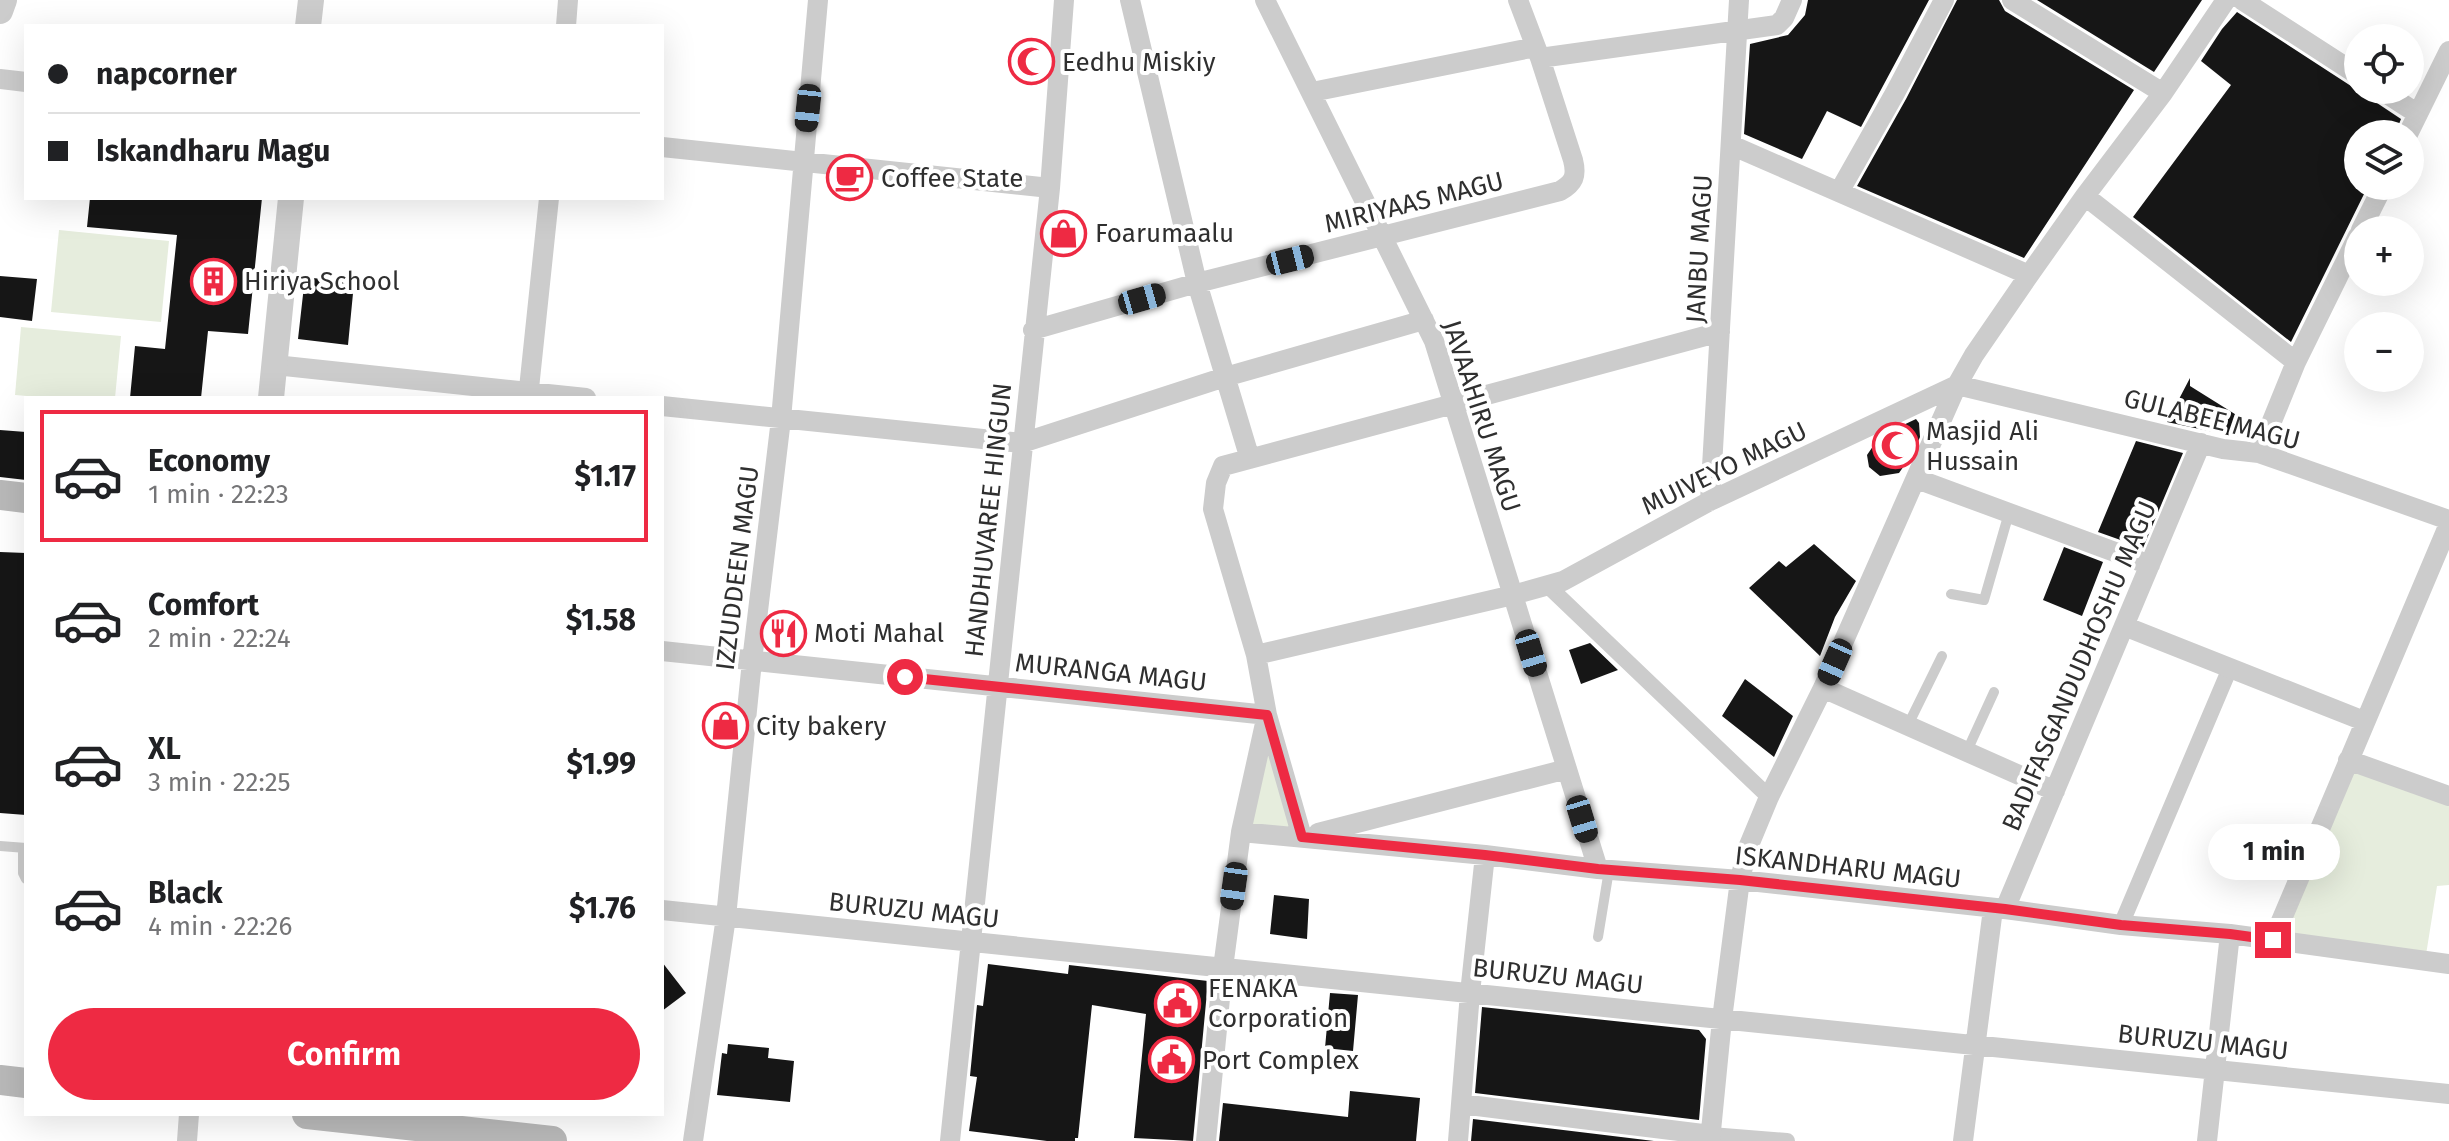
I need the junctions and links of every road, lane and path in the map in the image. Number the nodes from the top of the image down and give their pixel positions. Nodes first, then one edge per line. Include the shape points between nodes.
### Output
1 (4, 0) edge
2 (311, 0) edge
3 (568, 0) edge
4 (818, 0) edge
5 (1064, 0) edge
6 (1130, 0) edge
7 (1265, 0) edge
8 (1518, 0) edge
9 (1739, 0) edge
10 (1792, 0) edge
11 (1944, 0) edge
12 (2012, 0) edge
13 (2226, 0) edge
14 (2242, 0) edge
15 (0, 11) edge
16 (308, 24) edge
17 (566, 24) edge
18 (1738, 30) junction
19 (2449, 51) edge
20 (1538, 52) junction
21 (2344, 66) edge
22 (0, 79) edge
23 (24, 82) edge
24 (1312, 92) junction
25 (2163, 93) junction
26 (2403, 104) edge
27 (2418, 114) junction
28 (2415, 120) edge
29 (1731, 145) junction
30 (664, 147) edge
31 (802, 162) junction
32 (1050, 188) junction
33 (1839, 192) junction
34 (2085, 196) junction
35 (291, 200) edge
36 (549, 200) edge
37 (1383, 237) junction
38 (2344, 264) edge
39 (2029, 275) junction
40 (1197, 283) junction
41 (1424, 320) junction
42 (1033, 330) junction
43 (1720, 332) junction
44 (2296, 362) junction
45 (275, 365) junction
46 (1225, 377) junction
47 (1957, 385) junction
48 (528, 395) edge
49 (271, 396) edge
50 (1454, 404) junction
51 (664, 406) edge
52 (781, 419) junction
53 (1022, 443) junction
54 (2201, 443) junction
55 (2259, 453) junction
56 (1250, 459) junction
57 (1917, 479) junction
58 (0, 495) edge
59 (24, 498) edge
60 (1710, 501) junction
61 (2009, 513) junction
62 (2449, 522) edge
63 (2150, 565) junction
64 (1547, 585) junction
65 (1951, 594) dead end
66 (1513, 595) junction
67 (2124, 626) junction
68 (664, 651) edge
69 (1256, 655) junction
70 (1942, 656) dead end
71 (752, 661) junction
72 (2230, 668) junction
73 (997, 687) junction
74 (1823, 688) junction
75 (1994, 692) dead end
76 (1267, 715) junction
77 (2364, 721) junction
78 (1908, 725) junction
79 (1967, 751) junction
80 (2348, 760) junction
81 (1567, 769) junction
82 (2055, 791) junction
83 (2449, 796) edge
84 (1769, 797) junction
85 (1241, 832) junction
86 (1302, 837) junction
87 (0, 846) edge
88 (24, 848) edge
89 (1485, 855) junction
90 (1603, 870) junction
91 (24, 875) edge
92 (1740, 880) junction
93 (1999, 909) junction
94 (664, 910) edge
95 (726, 917) junction
96 (2121, 925) junction
97 (2230, 934) junction
98 (1598, 937) dead end
99 (2273, 940) junction
100 (971, 942) junction
101 (2449, 964) edge
102 (1223, 968) junction
103 (1470, 993) junction
104 (1722, 1019) junction
105 (1974, 1045) junction
106 (2215, 1070) junction
107 (0, 1080) edge
108 (24, 1083) edge
109 (2449, 1094) edge
110 (1461, 1104) junction
111 (189, 1116) edge
112 (343, 1116) edge
113 (450, 1122) edge
114 (1710, 1138) edge
115 (187, 1141) edge
116 (552, 1141) edge
117 (693, 1141) edge
118 (950, 1141) edge
119 (1206, 1141) edge
120 (1458, 1141) edge
121 (1787, 1141) edge
122 (1963, 1141) edge
123 (2207, 1141) edge

1 - 15 street
2 - 16 street
3 - 17 street
4 - 31 street, IZZUDDEEN MAGU
5 - 32 street, HANDHUVAREE HINGUN
6 - 40 street
7 - 24 street, JAVAAHIRU MAGU
8 - 20 street, MIRIYAAS MAGU
9 - 18 street, JANBU MAGU
10 - 18 street via 1777,25
11 - 33 street
12 - 25 street
13 - 25 street
14 - 21 street
18 - 20 street
18 - 29 street, JANBU MAGU
19 - 27 street
20 - 24 street
20 - 37 street, MIRIYAAS MAGU via 1576,171 1570,186
22 - 23 street
24 - 37 street, JAVAAHIRU MAGU
25 - 34 street
26 - 27 street
27 - 28 street
29 - 33 street
29 - 43 street, JANBU MAGU
30 - 31 street
31 - 32 street
31 - 52 street, IZZUDDEEN MAGU
32 - 42 street, HANDHUVAREE HINGUN
33 - 39 street
34 - 39 street
34 - 44 street
35 - 45 street
36 - 48 street
37 - 40 street, MIRIYAAS MAGU
37 - 41 street, JAVAAHIRU MAGU
38 - 44 street
39 - 47 street
40 - 42 street, MIRIYAAS MAGU
40 - 46 street
41 - 46 street
41 - 50 street, JAVAAHIRU MAGU
42 - 53 street, HANDHUVAREE HINGUN
43 - 50 street
43 - 60 street, JANBU MAGU
44 - 55 street
45 - 48 street
45 - 49 street
46 - 53 street
46 - 56 street
47 - 54 street, GULABEE MAGU
47 - 57 street
47 - 60 street, MUIVEYO MAGU
50 - 56 street
50 - 66 street, JAVAAHIRU MAGU
51 - 52 street
52 - 53 street
52 - 71 street, IZZUDDEEN MAGU
53 - 73 street, HANDHUVAREE HINGUN
54 - 55 street, GULABEE MAGU
54 - 63 street, BADIFASGANDUDHOSHU MAGU
55 - 62 street, GULABEE MAGU
56 - 69 street via 1223,466 1213,509
57 - 61 street
57 - 74 street
58 - 59 main road
60 - 64 street, MUIVEYO MAGU
61 - 63 street
61 - 65 lane via 1984,600
62 - 77 street
63 - 67 street, BADIFASGANDUDHOSHU MAGU
64 - 66 street, MUIVEYO MAGU
64 - 84 street
66 - 69 street, MUIVEYO MAGU
66 - 81 street, JAVAAHIRU MAGU
67 - 72 street
67 - 82 street, BADIFASGANDUDHOSHU MAGU
68 - 71 street, MURANGA MAGU
69 - 76 street
70 - 78 lane
71 - 73 street, MURANGA MAGU
71 - 95 street, IZZUDDEEN MAGU
72 - 77 street
72 - 96 street
73 - 76 street, MURANGA MAGU
73 - 100 street, HANDHUVAREE HINGUN
74 - 78 street
74 - 84 street
75 - 79 lane
76 - 85 street
76 - 86 street
77 - 80 street
78 - 79 street
79 - 82 street
80 - 83 street
80 - 99 street
81 - 86 street
81 - 90 street, JAVAAHIRU MAGU
82 - 93 street, BADIFASGANDUDHOSHU MAGU
84 - 92 street
85 - 86 street, ISKANDHARU MAGU
85 - 102 street
86 - 89 street, ISKANDHARU MAGU
87 - 88 lane
88 - 91 lane
89 - 90 street, ISKANDHARU MAGU
89 - 103 street
90 - 92 street, ISKANDHARU MAGU
90 - 98 lane
92 - 93 street, ISKANDHARU MAGU
92 - 104 street
93 - 96 street, ISKANDHARU MAGU
93 - 105 street, BADIFASGANDUDHOSHU MAGU
94 - 95 street, BURUZU MAGU
95 - 100 street, BURUZU MAGU
95 - 117 street, IZZUDDEEN MAGU
96 - 97 street, ISKANDHARU MAGU
97 - 99 street, ISKANDHARU MAGU
97 - 106 street
99 - 101 street, ISKANDHARU MAGU
100 - 102 street, BURUZU MAGU
100 - 118 street, HANDHUVAREE HINGUN
102 - 103 street, BURUZU MAGU
102 - 119 street
103 - 104 street, BURUZU MAGU
103 - 110 street
104 - 105 street, BURUZU MAGU
104 - 114 street
105 - 106 street, BURUZU MAGU
105 - 122 street, BADIFASGANDUDHOSHU MAGU
106 - 109 street, BURUZU MAGU
106 - 123 street
107 - 108 main road
110 - 114 street
110 - 120 street
111 - 115 street
112 - 113 main road
113 - 116 main road
114 - 121 street

